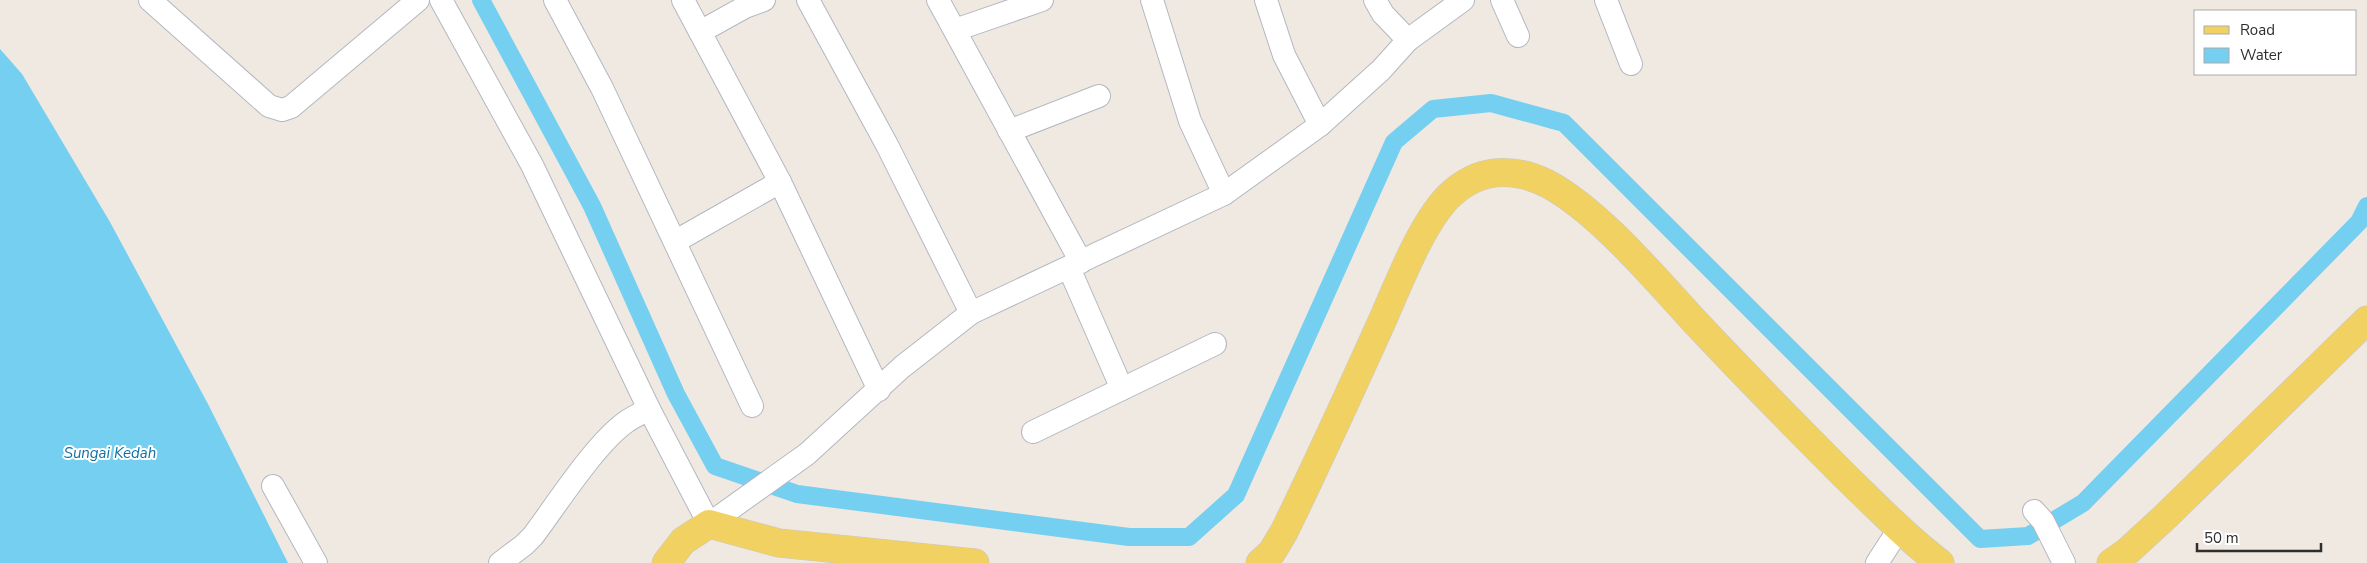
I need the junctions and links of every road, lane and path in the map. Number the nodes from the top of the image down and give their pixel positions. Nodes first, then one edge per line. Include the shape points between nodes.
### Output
1 (150, 0) edge
2 (418, 0) edge
3 (441, 0) edge
4 (555, 0) edge
5 (683, 0) edge
6 (764, 0) edge
7 (808, 0) edge
8 (938, 0) edge
9 (1042, 0) edge
10 (1152, 0) edge
11 (1266, 0) edge
12 (1375, 0) edge
13 (1463, 0) edge
14 (1502, 0) edge
15 (1606, 0) edge
16 (954, 30) junction
17 (700, 32) junction
18 (1518, 36) dead end
19 (1408, 40) junction
20 (1631, 64) dead end
21 (1099, 96) dead end
22 (1320, 125) junction
23 (1009, 131) junction
24 (780, 182) junction
25 (1224, 194) junction
26 (676, 241) junction
27 (1075, 265) junction
28 (971, 313) junction
29 (2367, 320) edge
30 (1215, 344) dead end
31 (1122, 389) junction
32 (879, 390) junction
33 (752, 406) dead end
34 (649, 409) junction
35 (1033, 432) dead end
36 (273, 486) dead end
37 (717, 518) junction
38 (2043, 524) dead end
39 (1899, 528) junction
40 (893, 559) edge
41 (316, 563) edge
42 (500, 563) edge
43 (666, 563) edge
44 (975, 563) edge
45 (1260, 563) edge
46 (1877, 563) edge
47 (1940, 563) edge
48 (2064, 563) edge
49 (2111, 563) edge

1 - 2 street via 269,106 282,110 291,107
3 - 34 street via 532,165
4 - 26 street via 602,88
5 - 17 street
6 - 17 street
7 - 28 street via 887,144
8 - 16 street
9 - 16 street
10 - 25 street via 1190,121
11 - 22 street via 1284,55
12 - 19 street via 1383,14
13 - 19 street
14 - 18 street
15 - 20 street
16 - 23 street
17 - 24 street
19 - 22 street via 1381,70
21 - 23 street
22 - 25 street
23 - 27 street
24 - 26 street
24 - 32 street
25 - 27 street
26 - 33 street
27 - 28 street
27 - 31 street
28 - 32 street
29 - 49 main road via 2167,514
30 - 31 street
31 - 35 street
32 - 37 street via 807,454
34 - 37 street
34 - 42 street via 614,432 533,536
36 - 41 street
37 - 40 main road via 779,543
37 - 43 main road via 683,541
38 - 48 street
39 - 45 main road via 1763,395 1601,224 1549,185 1522,175 1496,172 1486,173 1460,187 1436,214 1398,285 1285,530 1272,552
39 - 46 street
39 - 47 main road
40 - 44 main road

